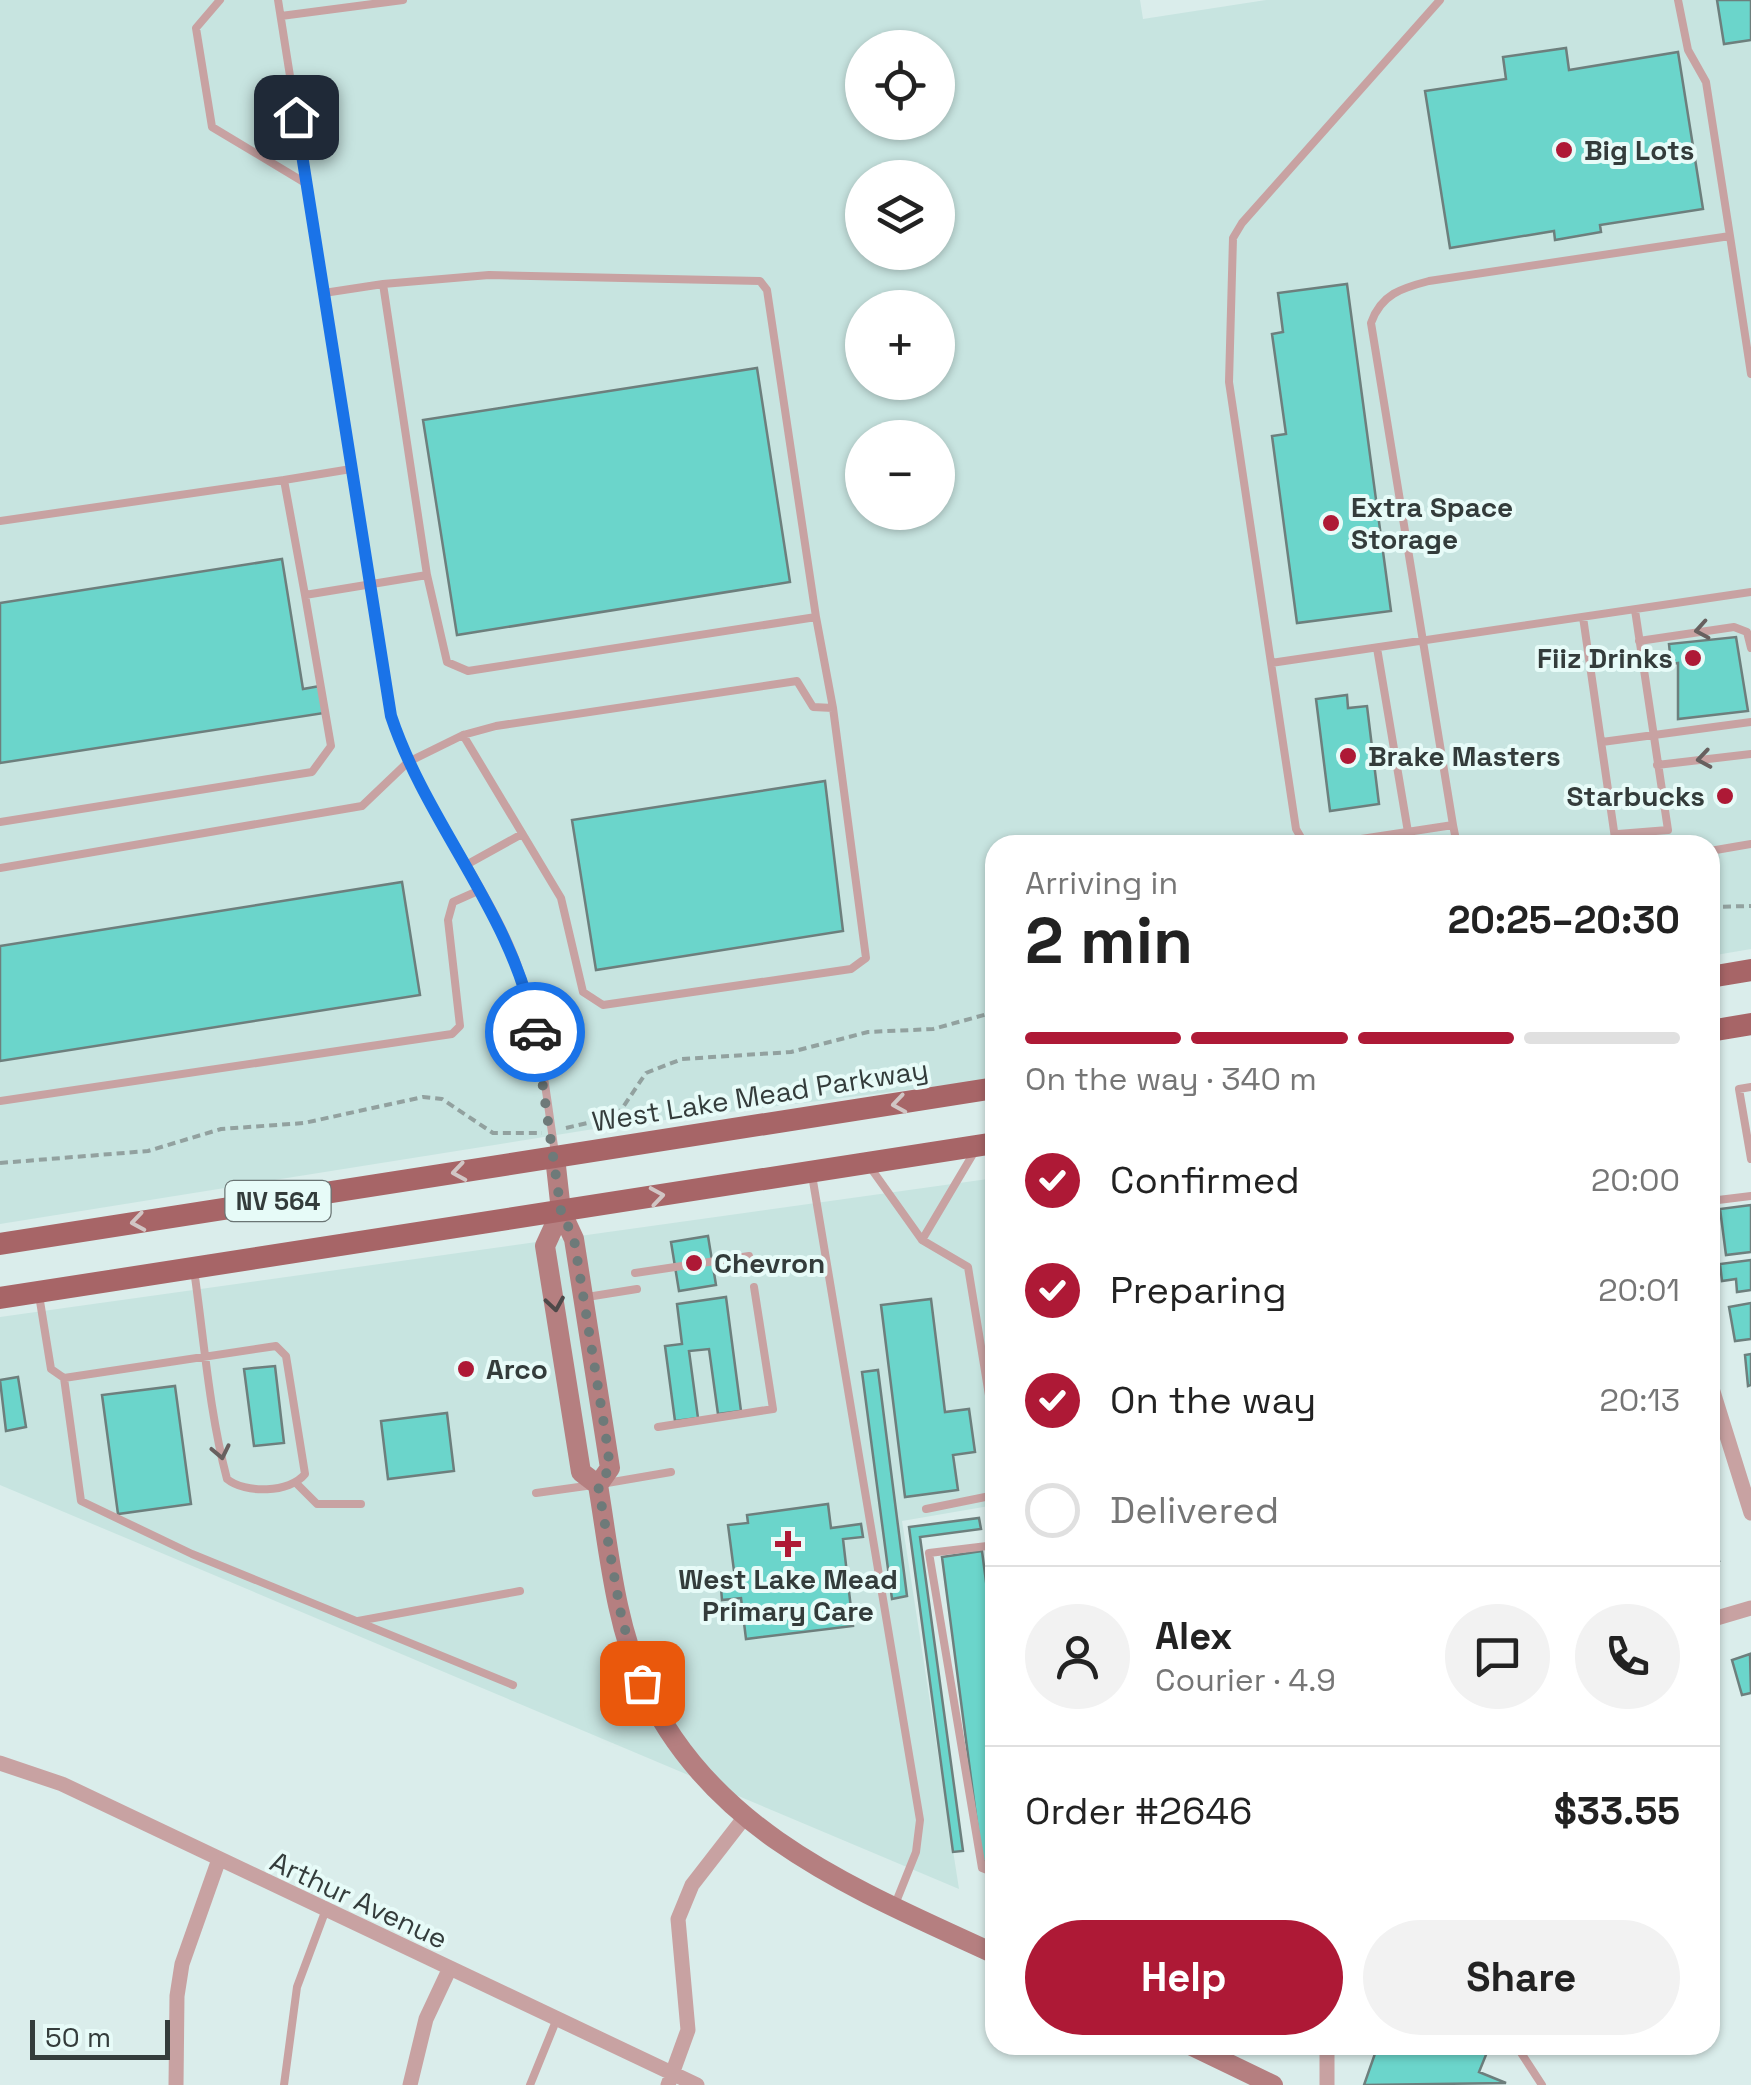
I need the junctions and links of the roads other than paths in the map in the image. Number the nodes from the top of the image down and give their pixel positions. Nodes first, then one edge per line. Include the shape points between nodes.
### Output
1 (220, 0) edge
2 (278, 0) edge
3 (403, 0) edge
4 (1440, 0) edge
5 (1678, 0) edge
6 (281, 16) junction
7 (307, 184) junction
8 (1730, 236) junction
9 (1751, 278) edge
10 (1736, 281) junction
11 (383, 284) junction
12 (324, 293) junction
13 (1751, 374) edge
14 (351, 469) junction
15 (284, 480) junction
16 (0, 521) edge
17 (427, 575) junction
18 (368, 585) junction
19 (1751, 592) edge
20 (305, 595) junction
21 (1635, 610) junction
22 (816, 617) junction
23 (1582, 617) junction
24 (1422, 641) junction
25 (1640, 641) junction
26 (1377, 648) junction
27 (1751, 648) edge
28 (1271, 663) junction
29 (834, 708) junction
30 (1751, 722) edge
31 (1653, 734) junction
32 (463, 735) junction
33 (1602, 742) junction
34 (1751, 754) edge
35 (408, 762) junction
36 (1658, 765) junction
37 (0, 822) edge
38 (1453, 826) junction
39 (1408, 832) junction
40 (522, 834) junction
41 (1618, 834) joint
42 (1299, 835) edge
43 (1388, 835) edge
44 (1454, 835) edge
45 (1751, 844) edge
46 (1720, 849) edge
47 (466, 865) junction
48 (0, 868) edge
49 (480, 890) junction
50 (1751, 970) edge
51 (1720, 975) edge
52 (1751, 1024) edge
53 (1720, 1029) edge
54 (1751, 1087) edge
55 (985, 1090) edge
56 (0, 1101) edge
57 (985, 1144) edge
58 (985, 1147) edge
59 (556, 1157) junction
60 (1751, 1159) edge
61 (867, 1163) junction
62 (812, 1172) junction
63 (1751, 1196) edge
64 (1720, 1200) edge
65 (561, 1211) junction
66 (922, 1240) junction
67 (0, 1244) edge
68 (748, 1256) dead end
69 (194, 1268) junction
70 (635, 1273) dead end
71 (754, 1287) dead end
72 (637, 1289) dead end
73 (38, 1292) junction
74 (0, 1298) edge
75 (583, 1298) junction
76 (206, 1356) junction
77 (985, 1371) edge
78 (64, 1378) junction
79 (1720, 1414) edge
80 (658, 1427) dead end
81 (671, 1472) dead end
82 (296, 1483) junction
83 (598, 1485) junction
84 (536, 1493) dead end
85 (985, 1497) edge
86 (362, 1504) dead end
87 (926, 1509) dead end
88 (1751, 1513) edge
89 (985, 1546) edge
90 (520, 1592) dead end
91 (1751, 1608) edge
92 (1720, 1617) edge
93 (358, 1622) junction
94 (514, 1684) dead end
95 (0, 1763) edge
96 (744, 1818) junction
97 (218, 1862) junction
98 (985, 1869) edge
99 (894, 1907) junction
100 (326, 1912) junction
101 (985, 1949) edge
102 (449, 1970) junction
103 (556, 2021) junction
104 (1211, 2055) edge
105 (1327, 2055) edge
106 (1522, 2055) edge
107 (670, 2079) edge
108 (176, 2085) edge
109 (284, 2085) edge
110 (410, 2085) edge
111 (530, 2085) edge
112 (696, 2085) edge
113 (1274, 2085) edge
114 (1326, 2085) edge
115 (1542, 2085) edge

1 - 7 lane via 196,28 212,127
2 - 6 lane
3 - 6 lane
4 - 28 lane via 1233,238 1228,382
5 - 8 lane via 1688,50 1706,82
6 - 7 lane
7 - 12 lane
8 - 10 lane
8 - 24 lane via 1429,281 1389,294 1376,309 1371,322
9 - 10 lane
10 - 13 lane
11 - 12 lane
11 - 17 lane
11 - 22 lane via 489,275 760,281 767,290
12 - 14 lane
14 - 15 lane
14 - 18 lane
15 - 16 lane
15 - 20 lane
17 - 18 lane
17 - 22 lane via 446,662 468,671
18 - 20 lane
18 - 35 lane via 391,716
19 - 21 lane
20 - 37 lane via 331,746 312,772
21 - 23 lane
21 - 25 lane
22 - 29 lane
23 - 24 lane
23 - 33 lane
24 - 26 lane
24 - 38 lane
27 -> 25 lane via 1747,632 1734,626
25 - 31 lane
26 - 28 lane
26 - 39 lane
28 - 42 lane
29 - 32 lane via 813,707 797,681
29 - 40 lane via 866,958 852,969 603,1005 582,992 560,898
30 - 31 lane via 1662,738
31 - 33 lane
31 - 36 lane
32 - 35 lane
32 - 40 lane
33 - 41 lane
34 -> 36 lane
35 - 47 lane
35 - 48 lane via 362,806
36 - 41 lane via 1668,830
38 - 39 lane
38 - 44 lane
39 - 43 lane
40 - 47 lane
45 - 46 lane
47 - 49 lane
49 - 56 lane via 452,902 448,920 460,1026 452,1034
49 - 59 lane via 506,937 531,1012
50 - 51 main road
52 - 53 main road
54 - 60 lane via 1738,1089
55 -> 59 main road, West Lake Mead Parkway / NV 564
57 - 61 main road, NV 564
58 - 66 lane
59 - 65 main road
59 -> 67 main road, West Lake Mead Parkway / NV 564
61 - 62 main road, NV 564
61 - 66 lane
65 -> 62 main road, NV 564
62 - 99 lane via 920,1820 916,1852
63 - 64 lane
65 - 69 main road, NV 564
65 - 75 main road via 574,1239
65 -> 83 main road via 545,1246 581,1472
66 - 77 lane via 968,1267
68 - 70 lane
69 - 73 main road, NV 564
69 - 76 lane
71 - 80 lane via 773,1409
72 - 75 lane
73 - 74 main road, NV 564
73 - 78 lane via 52,1368
75 - 83 main road via 610,1468
76 - 78 lane
76 -> 82 lane via 227,1479 250,1490
76 - 82 lane via 283,1350 306,1467
78 - 93 lane via 80,1501
79 - 88 street
81 - 83 lane
82 - 86 lane via 328,1507
83 - 84 lane
83 - 96 main road via 622,1620 642,1683 685,1757
85 - 87 lane
89 - 98 lane via 928,1553
90 - 93 lane
91 - 92 street
93 - 94 lane
95 - 97 street, Arthur Avenue via 62,1784
96 - 99 main road via 793,1855
96 - 107 street via 692,1885 678,1919 688,2030
97 - 100 street, Arthur Avenue
97 - 108 street via 182,1964
99 - 101 main road
100 - 102 street, Arthur Avenue
100 - 109 lane via 297,1987
102 - 103 street, Arthur Avenue
102 - 110 street via 426,2019
103 - 107 street, Arthur Avenue
103 - 111 lane
104 - 113 main road
105 - 114 street
106 - 115 lane
107 - 112 street, Arthur Avenue

